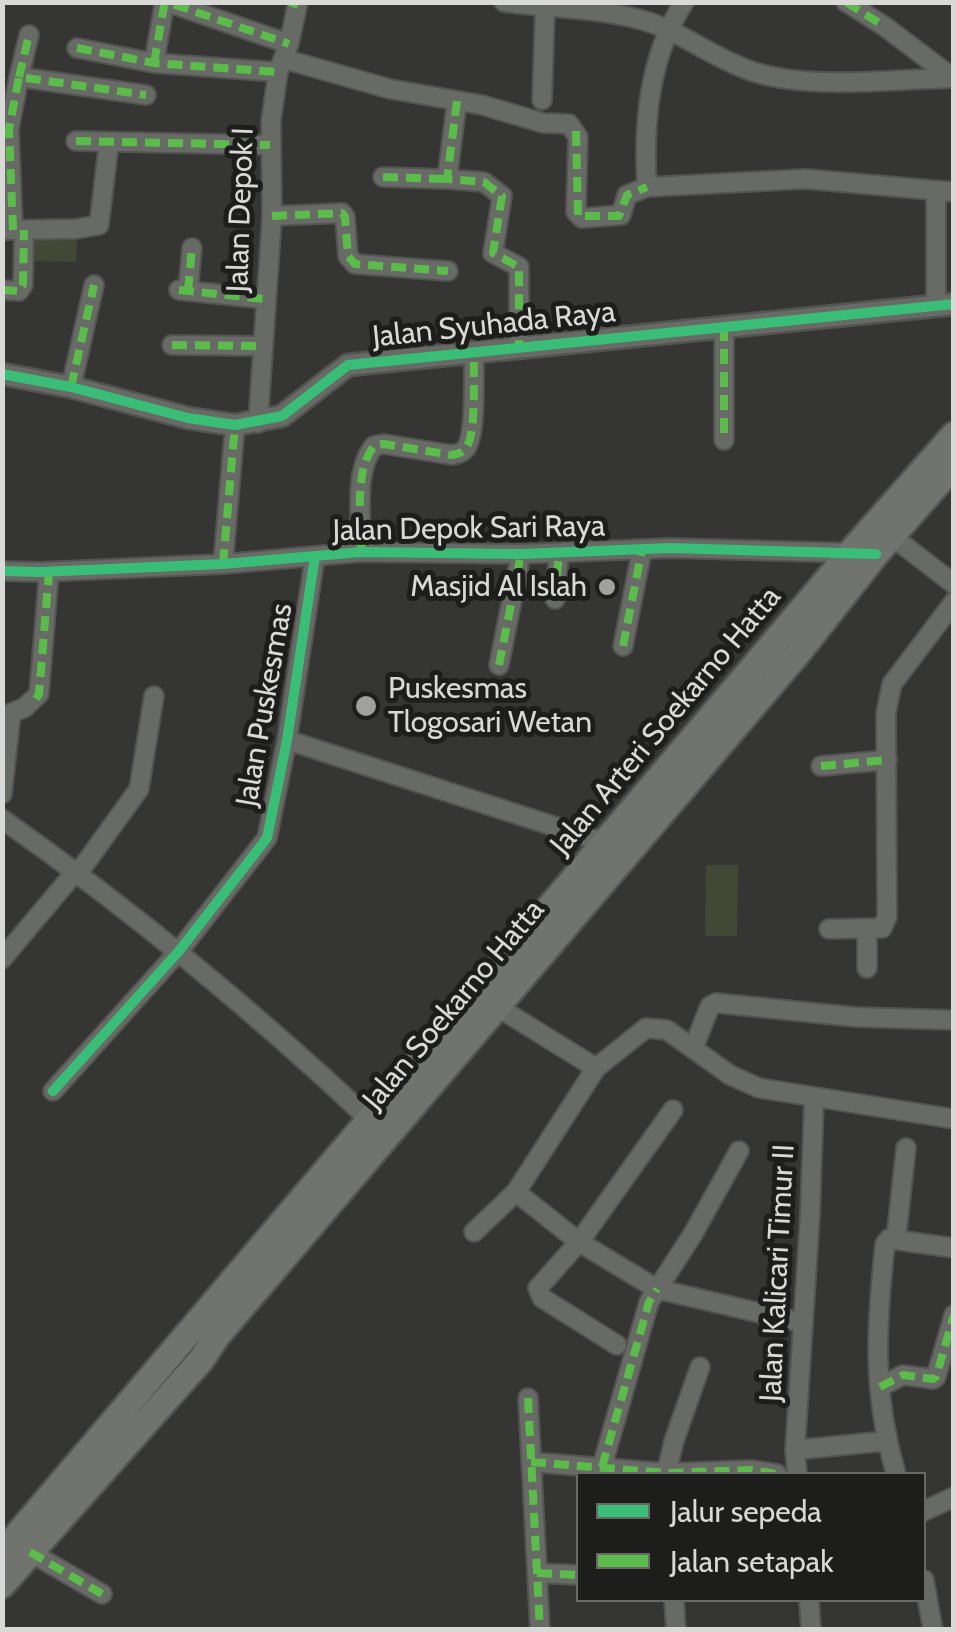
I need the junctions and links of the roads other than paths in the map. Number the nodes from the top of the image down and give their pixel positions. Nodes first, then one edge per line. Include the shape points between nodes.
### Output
1 (504, 2) edge
2 (684, 2) edge
3 (846, 2) edge
4 (295, 3) edge
5 (545, 8) junction
6 (668, 29) junction
7 (29, 35) dead end
8 (78, 48) dead end
9 (284, 59) junction
10 (154, 63) junction
11 (19, 77) junction
12 (146, 95) dead end
13 (457, 100) junction
14 (542, 100) dead end
15 (6, 120) edge
16 (76, 142) dead end
17 (109, 142) junction
18 (270, 144) junction
19 (383, 177) dead end
20 (447, 179) junction
21 (647, 187) junction
22 (945, 191) edge
23 (272, 216) junction
24 (13, 230) edge
25 (192, 248) dead end
26 (448, 271) dead end
27 (94, 284) dead end
28 (2, 290) edge
29 (266, 299) junction
30 (945, 304) edge
31 (724, 326) junction
32 (172, 345) dead end
33 (263, 346) junction
34 (519, 346) junction
35 (474, 352) junction
36 (2, 374) edge
37 (70, 387) junction
38 (258, 423) junction
39 (235, 424) junction
40 (954, 436) edge
41 (724, 440) dead end
42 (954, 466) edge
43 (874, 542) junction
44 (642, 550) junction
45 (361, 552) junction
46 (559, 553) junction
47 (521, 554) junction
48 (315, 556) junction
49 (223, 564) junction
50 (2, 571) edge
51 (49, 572) junction
52 (954, 584) edge
53 (555, 599) dead end
54 (954, 602) edge
55 (622, 646) dead end
56 (499, 665) dead end
57 (154, 696) dead end
58 (7, 711) edge
59 (287, 740) junction
60 (887, 760) junction
61 (821, 766) dead end
62 (2, 794) edge
63 (2, 819) edge
64 (606, 843) junction
65 (78, 872) junction
66 (830, 929) dead end
67 (868, 930) junction
68 (179, 951) junction
69 (2, 959) edge
70 (867, 968) dead end
71 (488, 1000) junction
72 (954, 1020) edge
73 (693, 1049) junction
74 (596, 1068) junction
75 (53, 1091) dead end
76 (814, 1099) junction
77 (672, 1110) dead end
78 (954, 1119) edge
79 (372, 1121) junction
80 (906, 1148) dead end
81 (739, 1151) dead end
82 (516, 1192) junction
83 (474, 1232) dead end
84 (896, 1239) junction
85 (579, 1242) junction
86 (954, 1248) edge
87 (657, 1289) junction
88 (954, 1315) edge
89 (803, 1323) junction
90 (617, 1344) dead end
91 (700, 1367) dead end
92 (880, 1388) junction
93 (528, 1398) dead end
94 (117, 1438) junction
95 (886, 1441) junction
96 (795, 1450) junction
97 (531, 1462) junction
98 (602, 1466) junction
99 (650, 1472) edge
100 (667, 1472) edge
101 (709, 1472) edge
102 (764, 1472) edge
103 (797, 1472) edge
104 (895, 1472) edge
105 (954, 1497) edge
106 (926, 1510) edge
107 (2, 1552) edge
108 (30, 1552) junction
109 (537, 1573) junction
110 (576, 1575) edge
111 (2, 1585) edge
112 (926, 1591) edge
113 (102, 1594) dead end
114 (674, 1602) edge
115 (809, 1602) edge
116 (540, 1630) edge
117 (676, 1630) edge
118 (812, 1630) edge
119 (933, 1630) edge

1 - 5 street
2 - 6 street
3 - 6 street via 954,78 782,77 752,71
4 - 9 street, Jalan Depok I
5 - 6 street
5 - 14 street
6 - 21 street via 651,84
7 - 11 street
8 - 10 street
9 - 10 street
9 - 10 street via 170,2
9 - 13 street
9 - 18 street, Jalan Depok I
11 - 12 street
11 - 15 street
13 - 20 street
13 - 21 street via 574,126 578,216 619,216 627,195
15 - 24 street
16 - 17 street
17 - 18 street
17 - 24 street via 99,226
18 - 23 street, Jalan Depok I
19 - 20 street
20 - 34 street via 484,182 502,196 492,250 519,267
21 - 22 street via 806,178
22 - 30 street
23 - 26 street via 342,213 348,256 356,264
23 - 29 street, Jalan Depok I
24 - 28 street via 23,285
25 - 29 street via 183,291
27 - 37 street
29 - 33 street, Jalan Depok I
30 - 31 street, Jalan Syuhada Raya
31 - 34 street, Jalan Syuhada Raya
31 - 41 street
32 - 33 street
33 - 38 street, Jalan Depok I
34 - 35 street, Jalan Syuhada Raya
35 - 38 street, Jalan Syuhada Raya via 348,365 282,416
35 - 45 street via 471,430 462,452 384,444 368,454
36 - 37 street, Jalan Syuhada Raya
37 - 39 street, Jalan Syuhada Raya
38 - 39 street, Jalan Syuhada Raya
39 - 49 street
40 - 43 main road, Jalan Arteri Soekarno Hatta
42 - 43 main road, Jalan Soekarno Hatta
43 - 44 street, Jalan Depok Sari Raya
43 - 52 street
43 - 64 main road, Jalan Arteri Soekarno Hatta
43 - 71 main road, Jalan Soekarno Hatta via 798,653
44 - 46 street, Jalan Depok Sari Raya
44 - 55 street
45 - 47 street, Jalan Depok Sari Raya
45 - 48 street, Jalan Depok Sari Raya
46 - 47 street, Jalan Depok Sari Raya
46 - 53 street
47 - 56 street
48 - 49 street, Jalan Depok Sari Raya
48 - 59 street, Jalan Puskesmas
49 - 51 street, Jalan Depok Sari Raya
50 - 51 street, Jalan Depok Sari Raya
51 - 58 street via 39,694 24,708
54 - 60 street via 892,684
57 - 65 street via 139,789
58 - 62 street
59 - 64 street, Jalan Puskesmas
59 - 68 street, Jalan Puskesmas via 267,838
60 - 61 street
60 - 67 street via 888,917 882,928
63 - 65 street
64 - 71 main road, Jalan Arteri Soekarno Hatta
65 - 68 street
65 - 69 street
66 - 67 street
67 - 70 street
68 - 75 street, Jalan Puskesmas
68 - 79 street
71 - 74 street
71 - 79 main road, Jalan Arteri Soekarno Hatta
71 - 94 main road, Jalan Soekarno Hatta via 201,1360
72 - 73 street via 716,1003
73 - 74 street via 667,1030 646,1028
73 - 76 street via 759,1088
74 - 82 street
76 - 78 street
76 - 89 street, Jalan Kalicari Timur II
77 - 85 street
79 - 94 main road, Jalan Arteri Soekarno Hatta
80 - 84 street
81 - 87 street
82 - 83 street
82 - 85 street
84 - 86 street
84 - 92 street via 885,1244 876,1319
85 - 87 street
85 - 90 street via 544,1279 539,1294
87 - 89 street
87 - 98 street
88 - 92 street via 936,1376 903,1375
89 - 96 street, Jalan Kalicari Timur II
91 - 100 street
92 - 95 street
93 - 97 street
94 - 107 main road, Jalan Arteri Soekarno Hatta
94 - 108 main road, Jalan Soekarno Hatta
95 - 96 street
95 - 104 street
96 - 103 street, Jalan Kalicari Timur II
97 - 98 street
97 - 109 street
98 - 99 street
101 - 102 street
105 - 106 street
108 - 111 main road, Jalan Soekarno Hatta
108 - 113 street
109 - 110 street
109 - 116 street
112 - 119 street
114 - 117 street
115 - 118 street

